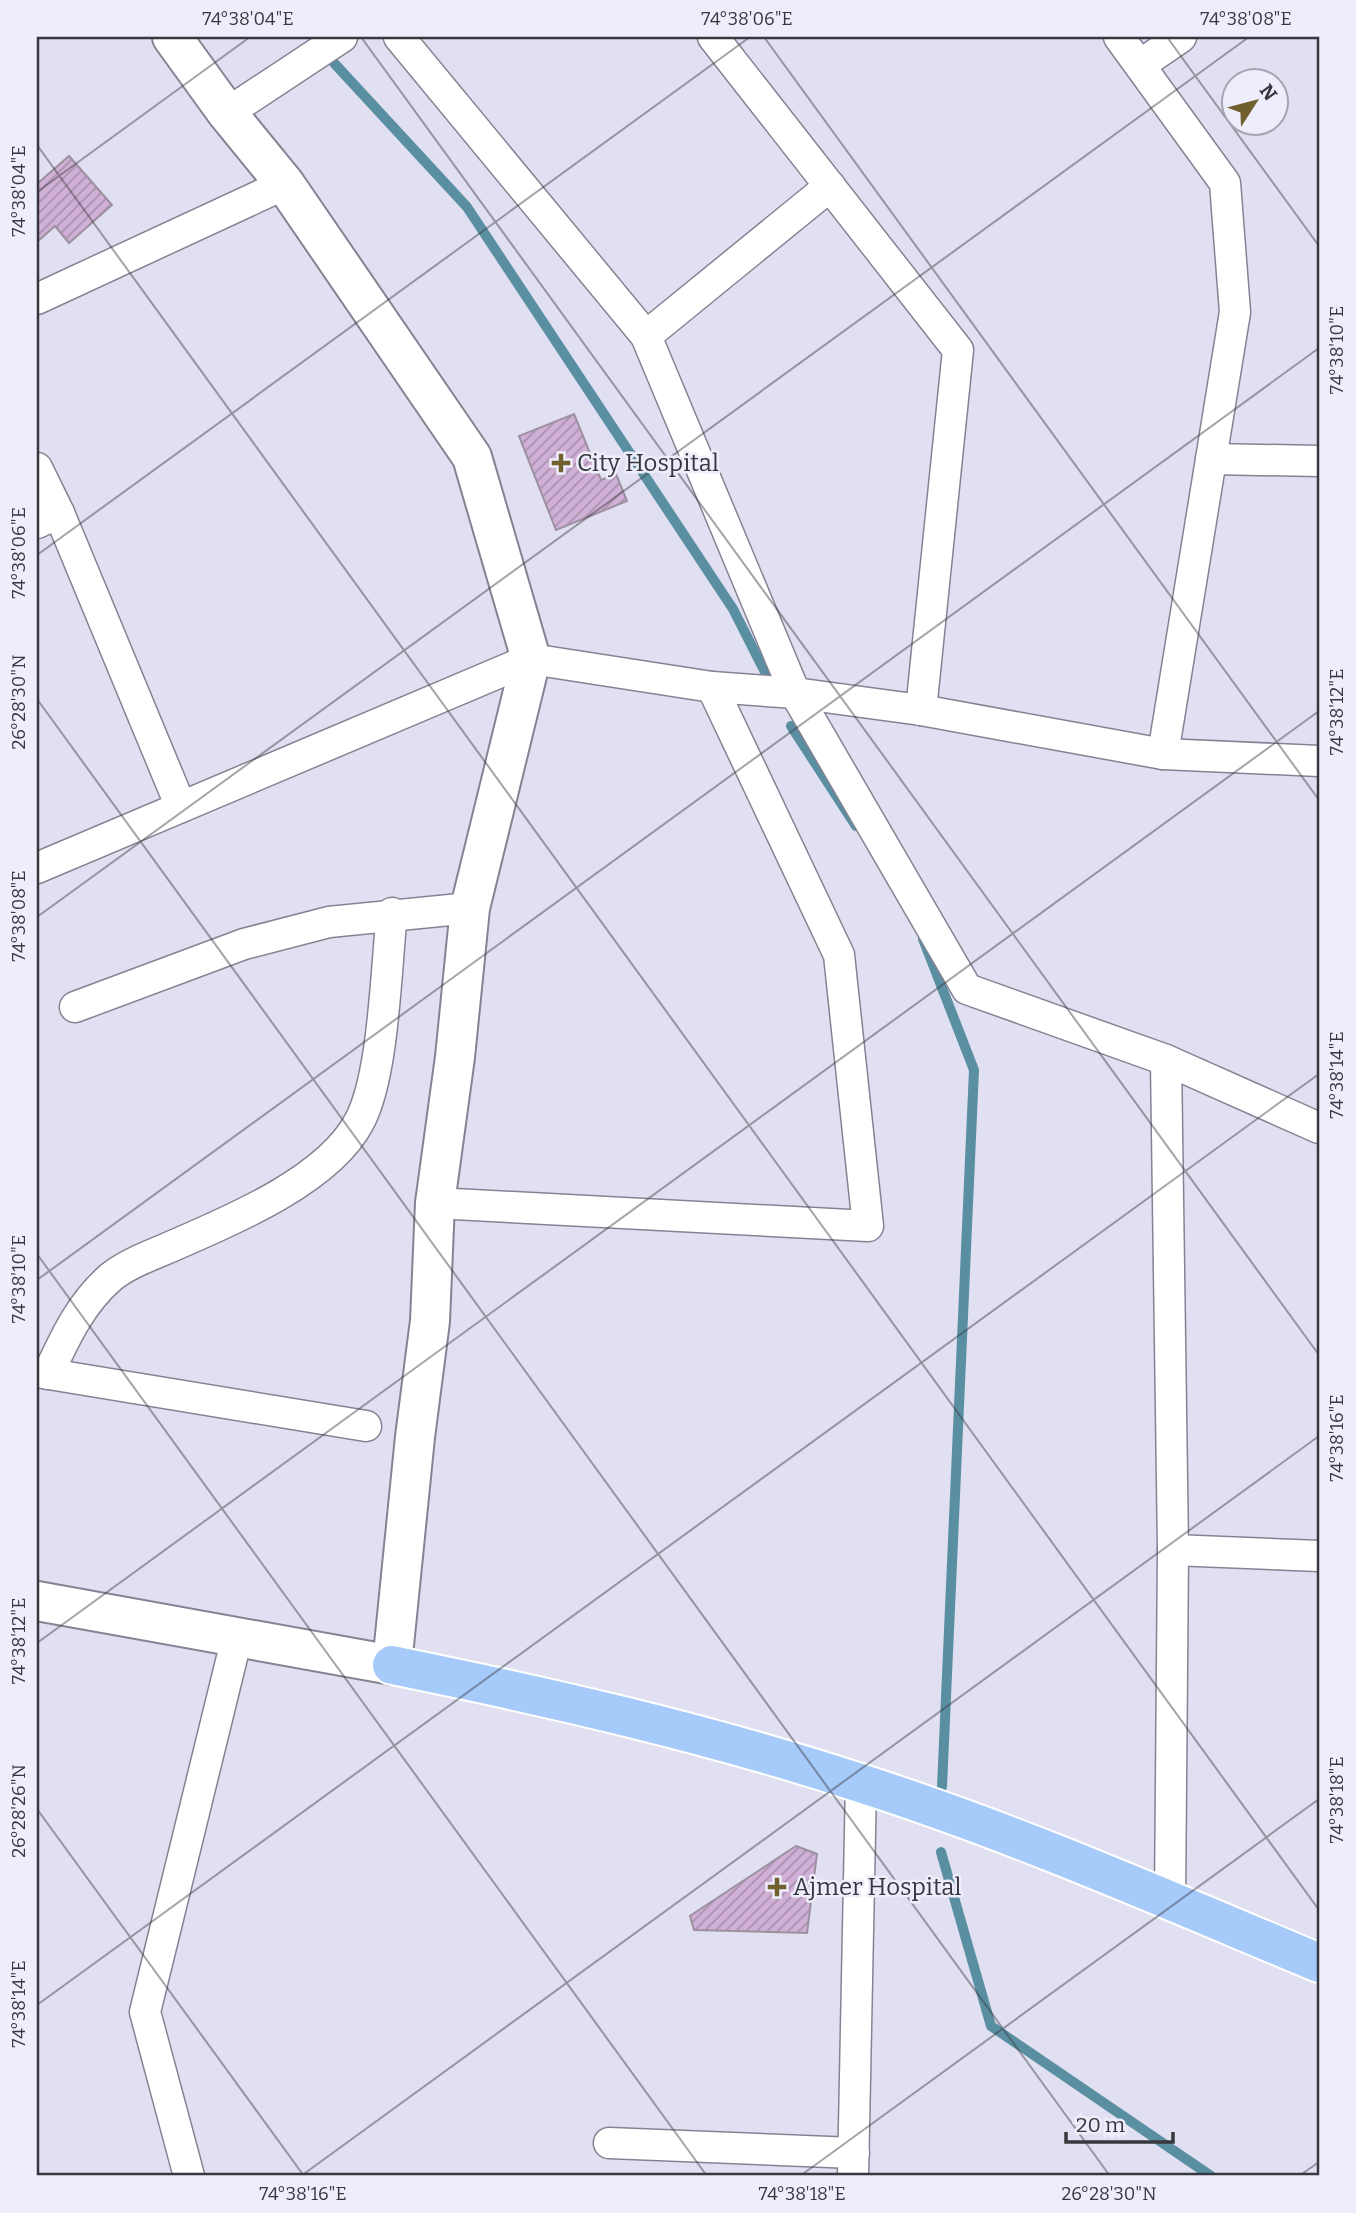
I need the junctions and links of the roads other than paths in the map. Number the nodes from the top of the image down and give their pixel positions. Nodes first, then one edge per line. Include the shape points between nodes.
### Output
1 (172, 37) edge
2 (342, 37) edge
3 (399, 37) edge
4 (713, 37) edge
5 (1119, 37) edge
6 (1181, 37) edge
7 (1140, 65) junction
8 (227, 113) junction
9 (285, 184) junction
10 (830, 186) junction
11 (37, 299) edge
12 (646, 336) junction
13 (1211, 459) junction
14 (1319, 461) edge
15 (37, 468) edge
16 (48, 518) edge
17 (531, 659) junction
18 (712, 687) junction
19 (795, 692) junction
20 (921, 710) junction
21 (1164, 754) junction
22 (1319, 761) edge
23 (181, 807) junction
24 (37, 868) edge
25 (470, 908) junction
26 (392, 913) junction
27 (75, 1007) dead end
28 (1166, 1060) junction
29 (1319, 1128) edge
30 (435, 1203) junction
31 (43, 1373) edge
32 (366, 1426) dead end
33 (1173, 1550) junction
34 (1319, 1556) edge
35 (37, 1601) edge
36 (237, 1637) junction
37 (392, 1665) junction
38 (876, 1788) junction
39 (1170, 1900) junction
40 (1319, 1963) edge
41 (609, 2143) dead end
42 (854, 2165) edge
43 (189, 2176) edge

1 - 8 street
2 - 8 street
3 - 12 street
4 - 10 street
5 - 7 street
6 - 7 street
7 - 13 street via 1225,183 1235,312
8 - 9 street
9 - 11 street
9 - 17 street via 472,457
10 - 12 street
10 - 20 street via 958,350
12 - 19 street
13 - 14 street
13 - 21 street
15 - 16 street
16 - 23 street
17 - 18 street
17 - 23 street
17 - 25 street
18 - 19 street
18 - 30 street via 839,955 868,1226
19 - 20 street
19 - 28 street via 967,989
20 - 21 street
21 - 22 street
23 - 24 street
25 - 26 street
25 - 30 street
26 - 27 street via 329,922 244,944
26 - 31 street via 374,1079 360,1122 337,1152 254,1209 113,1276 89,1299
28 - 29 street
28 - 33 street
30 - 37 street via 430,1321
31 - 32 street
33 - 34 street
33 - 39 street
35 - 36 street
36 - 37 street
36 - 43 street via 145,2012
37 - 38 main road via 576,1703
38 - 39 main road
38 - 42 street
39 - 40 main road
41 - 42 street

